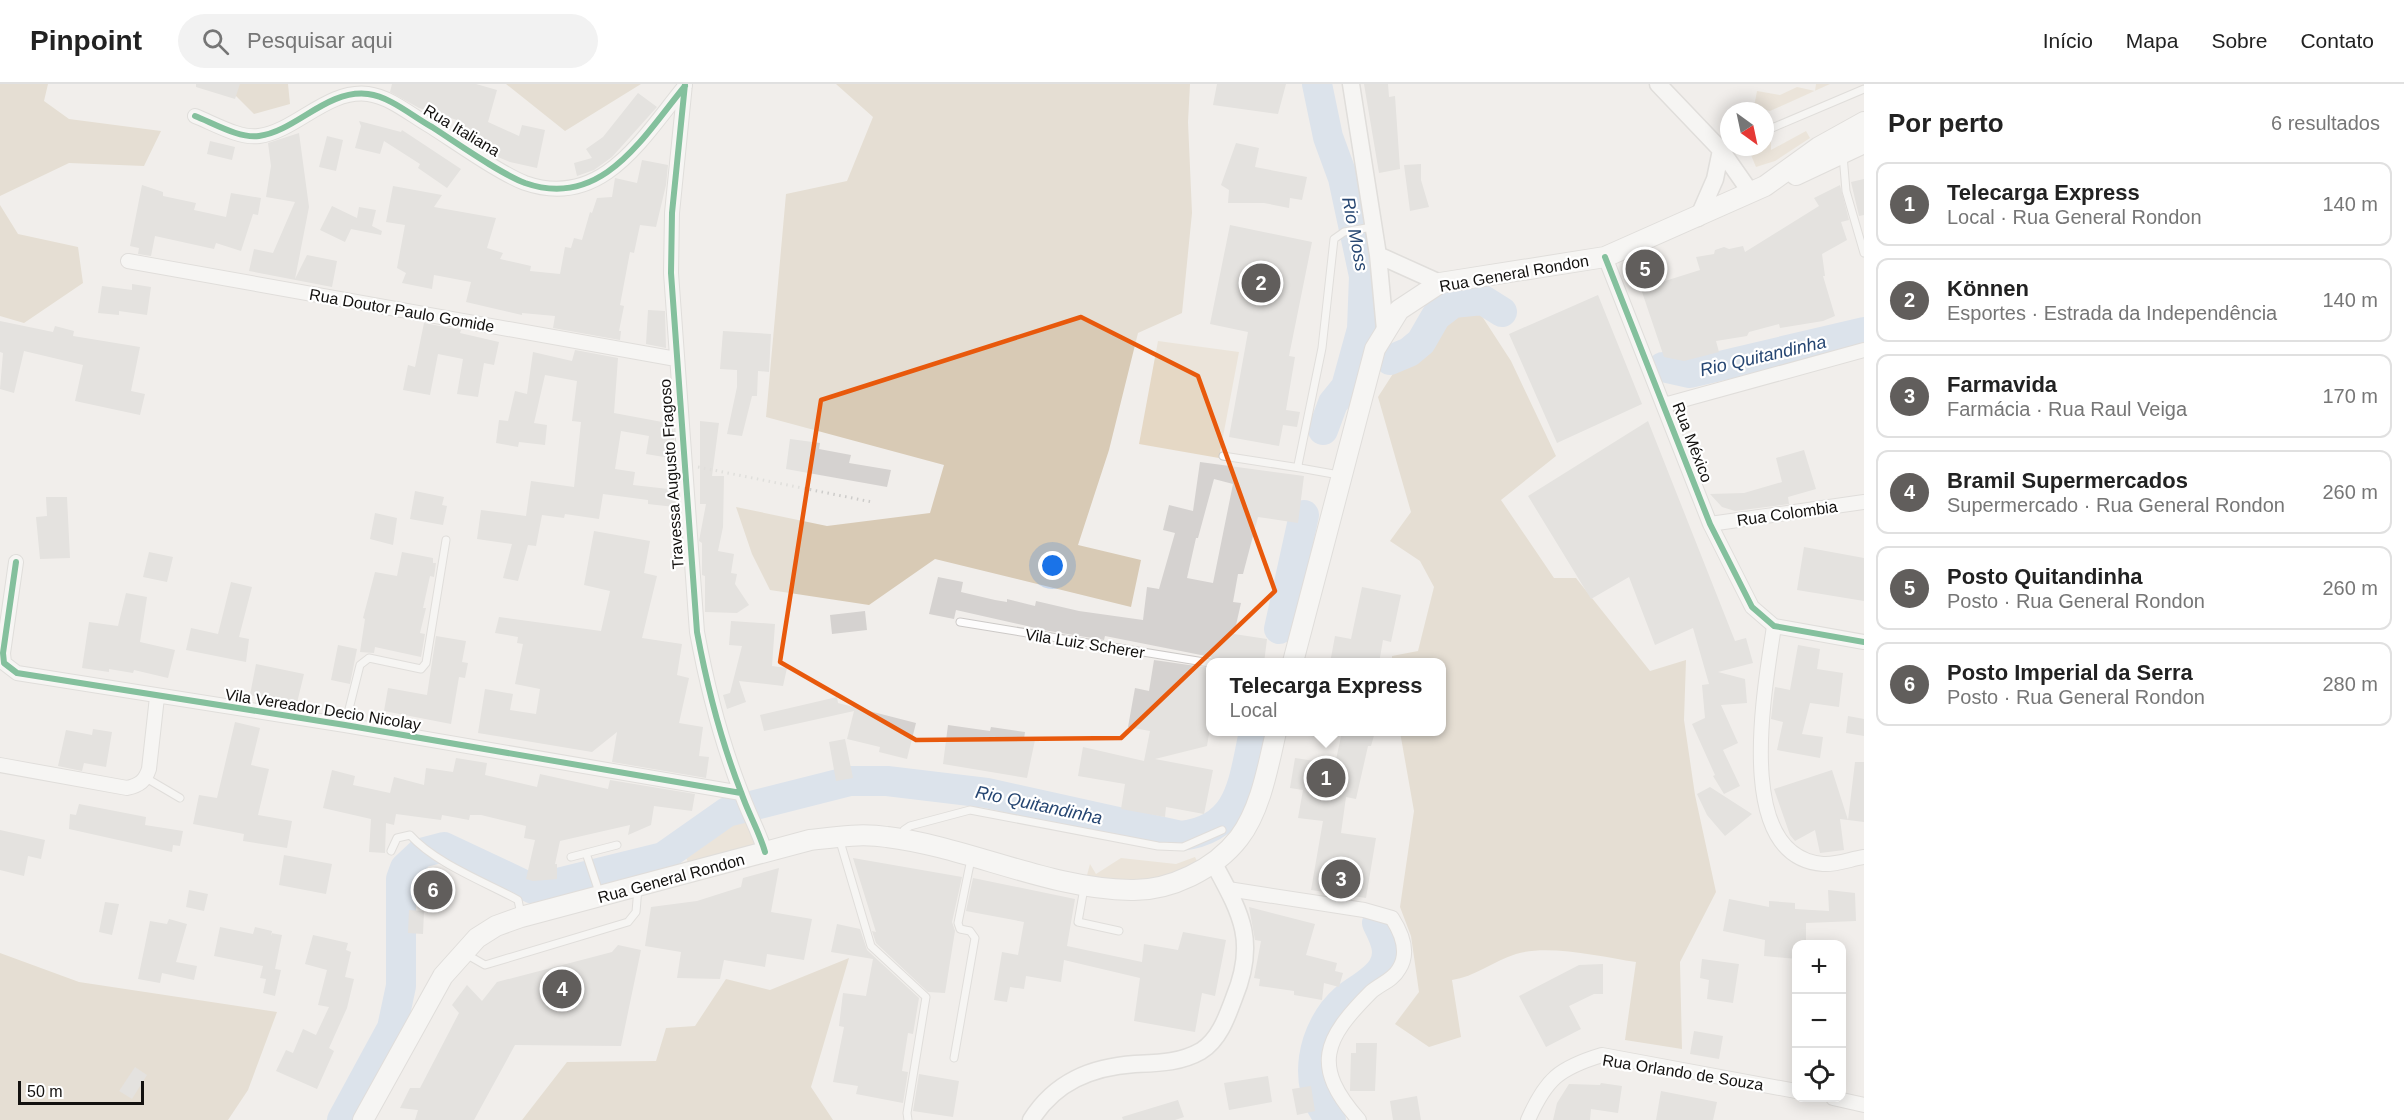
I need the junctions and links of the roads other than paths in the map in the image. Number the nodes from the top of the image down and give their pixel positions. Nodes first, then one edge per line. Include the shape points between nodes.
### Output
1 (1351, 84) edge
2 (1658, 84) edge
3 (685, 85) edge
4 (1864, 89) edge
5 (195, 116) dead end
6 (1864, 122) edge
7 (1774, 127) edge
8 (1720, 143) edge
9 (1864, 143) edge
10 (1722, 156) edge
11 (1731, 156) edge
12 (1835, 157) junction
13 (1758, 190) junction
14 (1698, 218) junction
15 (1367, 228) junction
16 (1864, 253) edge
17 (1378, 255) junction
18 (1605, 257) junction
19 (128, 261) dead end
20 (1440, 283) junction
21 (1385, 330) junction
22 (1864, 350) edge
23 (676, 359) junction
24 (1664, 405) junction
25 (1222, 456) dead end
26 (1300, 468) junction
27 (1342, 475) junction
28 (1864, 502) edge
29 (1710, 524) junction
30 (446, 540) dead end
31 (16, 562) dead end
32 (960, 622) dead end
33 (1774, 626) junction
34 (1864, 642) edge
35 (1294, 658) edge
36 (1206, 662) edge
37 (157, 697) junction
38 (345, 725) junction
39 (1275, 736) edge
40 (0, 765) edge
41 (146, 778) junction
42 (741, 793) junction
43 (180, 798) dead end
44 (1222, 830) dead end
45 (839, 836) junction
46 (901, 840) junction
47 (617, 845) dead end
48 (391, 851) dead end
49 (765, 852) junction
50 (586, 853) junction
51 (972, 856) junction
52 (571, 857) dead end
53 (1864, 857) edge
54 (1213, 862) junction
55 (1084, 885) junction
56 (638, 888) junction
57 (1228, 889) junction
58 (601, 897) junction
59 (521, 917) junction
60 (1119, 931) dead end
61 (462, 952) junction
62 (954, 1058) dead end
63 (1792, 1090) edge
64 (1846, 1101) edge
65 (1864, 1105) edge
66 (363, 1120) edge
67 (908, 1120) edge
68 (1031, 1120) edge
69 (1359, 1120) edge
70 (1528, 1120) edge

1 - 15 street
2 - 8 street
3 - 5 street, Rua Italiana via 633,150 608,173 568,191 523,182 394,104 366,94 325,104 258,137
3 - 23 street, Travessa Augusto Fragoso via 672,213
4 - 7 lane
6 - 13 main road, Rua General Rondon via 1819,147
9 - 12 main road
10 - 14 street
11 - 13 street
12 - 13 main road
12 - 16 lane
13 - 14 main road, Rua General Rondon
14 - 18 main road, Rua General Rondon
15 - 17 street
15 - 26 lane via 1348,231 1334,239 1322,348
17 - 20 street
17 - 21 street
18 - 20 main road, Rua General Rondon
18 - 24 street, Rua México
19 - 23 street, Rua Doutor Paulo Gomide
20 - 21 main road, Rua General Rondon via 1399,310
21 - 27 main road, Rua General Rondon via 1375,349
22 - 24 street
23 - 42 street, Travessa Augusto Fragoso via 700,651
24 - 29 street, Rua México
25 - 26 lane
26 - 27 lane
27 - 35 main road, Rua General Rondon
28 - 29 street, Rua Colombia
29 - 33 street, Rua México via 1744,594 1756,612
30 - 38 lane via 426,663 421,669 364,660
31 - 37 street, Vila Vereador Decio Nicolay via 3,653 9,668 17,673
32 - 36 lane, Vila Luiz Scherer
33 - 34 street
33 - 53 street via 1759,743 1775,833 1798,855 1812,862 1825,864
37 - 38 street, Vila Vereador Decio Nicolay
37 - 41 street
38 - 42 street, Vila Vereador Decio Nicolay
39 - 54 main road, Rua General Rondon via 1251,816 1238,839
40 - 41 street via 127,788
41 - 43 lane
42 - 49 street, Travessa Augusto Fragoso
44 - 46 lane via 1184,847 1158,846 970,810 910,826
45 - 46 main road, Rua General Rondon via 886,836
45 - 49 main road, Rua General Rondon
45 - 67 lane via 871,946 926,997
46 - 51 main road, Rua General Rondon
47 - 50 lane
48 - 59 lane via 397,838 410,835 419,845 518,900
49 - 56 main road, Rua General Rondon
50 - 52 lane
50 - 58 lane
51 - 55 main road, Rua General Rondon
51 - 62 lane via 958,923 960,929 970,931 975,938
54 - 55 main road, Rua General Rondon via 1167,885 1132,891
54 - 57 street
55 - 60 lane via 1078,922
56 - 58 main road, Rua General Rondon
56 - 61 lane via 636,912 628,922 485,965
57 - 68 street via 1245,931 1247,958 1241,982 1213,1039 1202,1050 1184,1058 1167,1063 1111,1066 1061,1085
57 - 69 street via 1365,910 1392,918 1402,934 1400,968 1346,1019 1334,1035 1328,1055 1335,1087
58 - 59 main road, Rua General Rondon
59 - 61 main road, Rua General Rondon via 496,926
61 - 66 main road, Rua General Rondon via 443,976
63 - 70 street, Rua Orlando de Souza via 1602,1055 1575,1063 1554,1076 1540,1093
64 - 65 street

